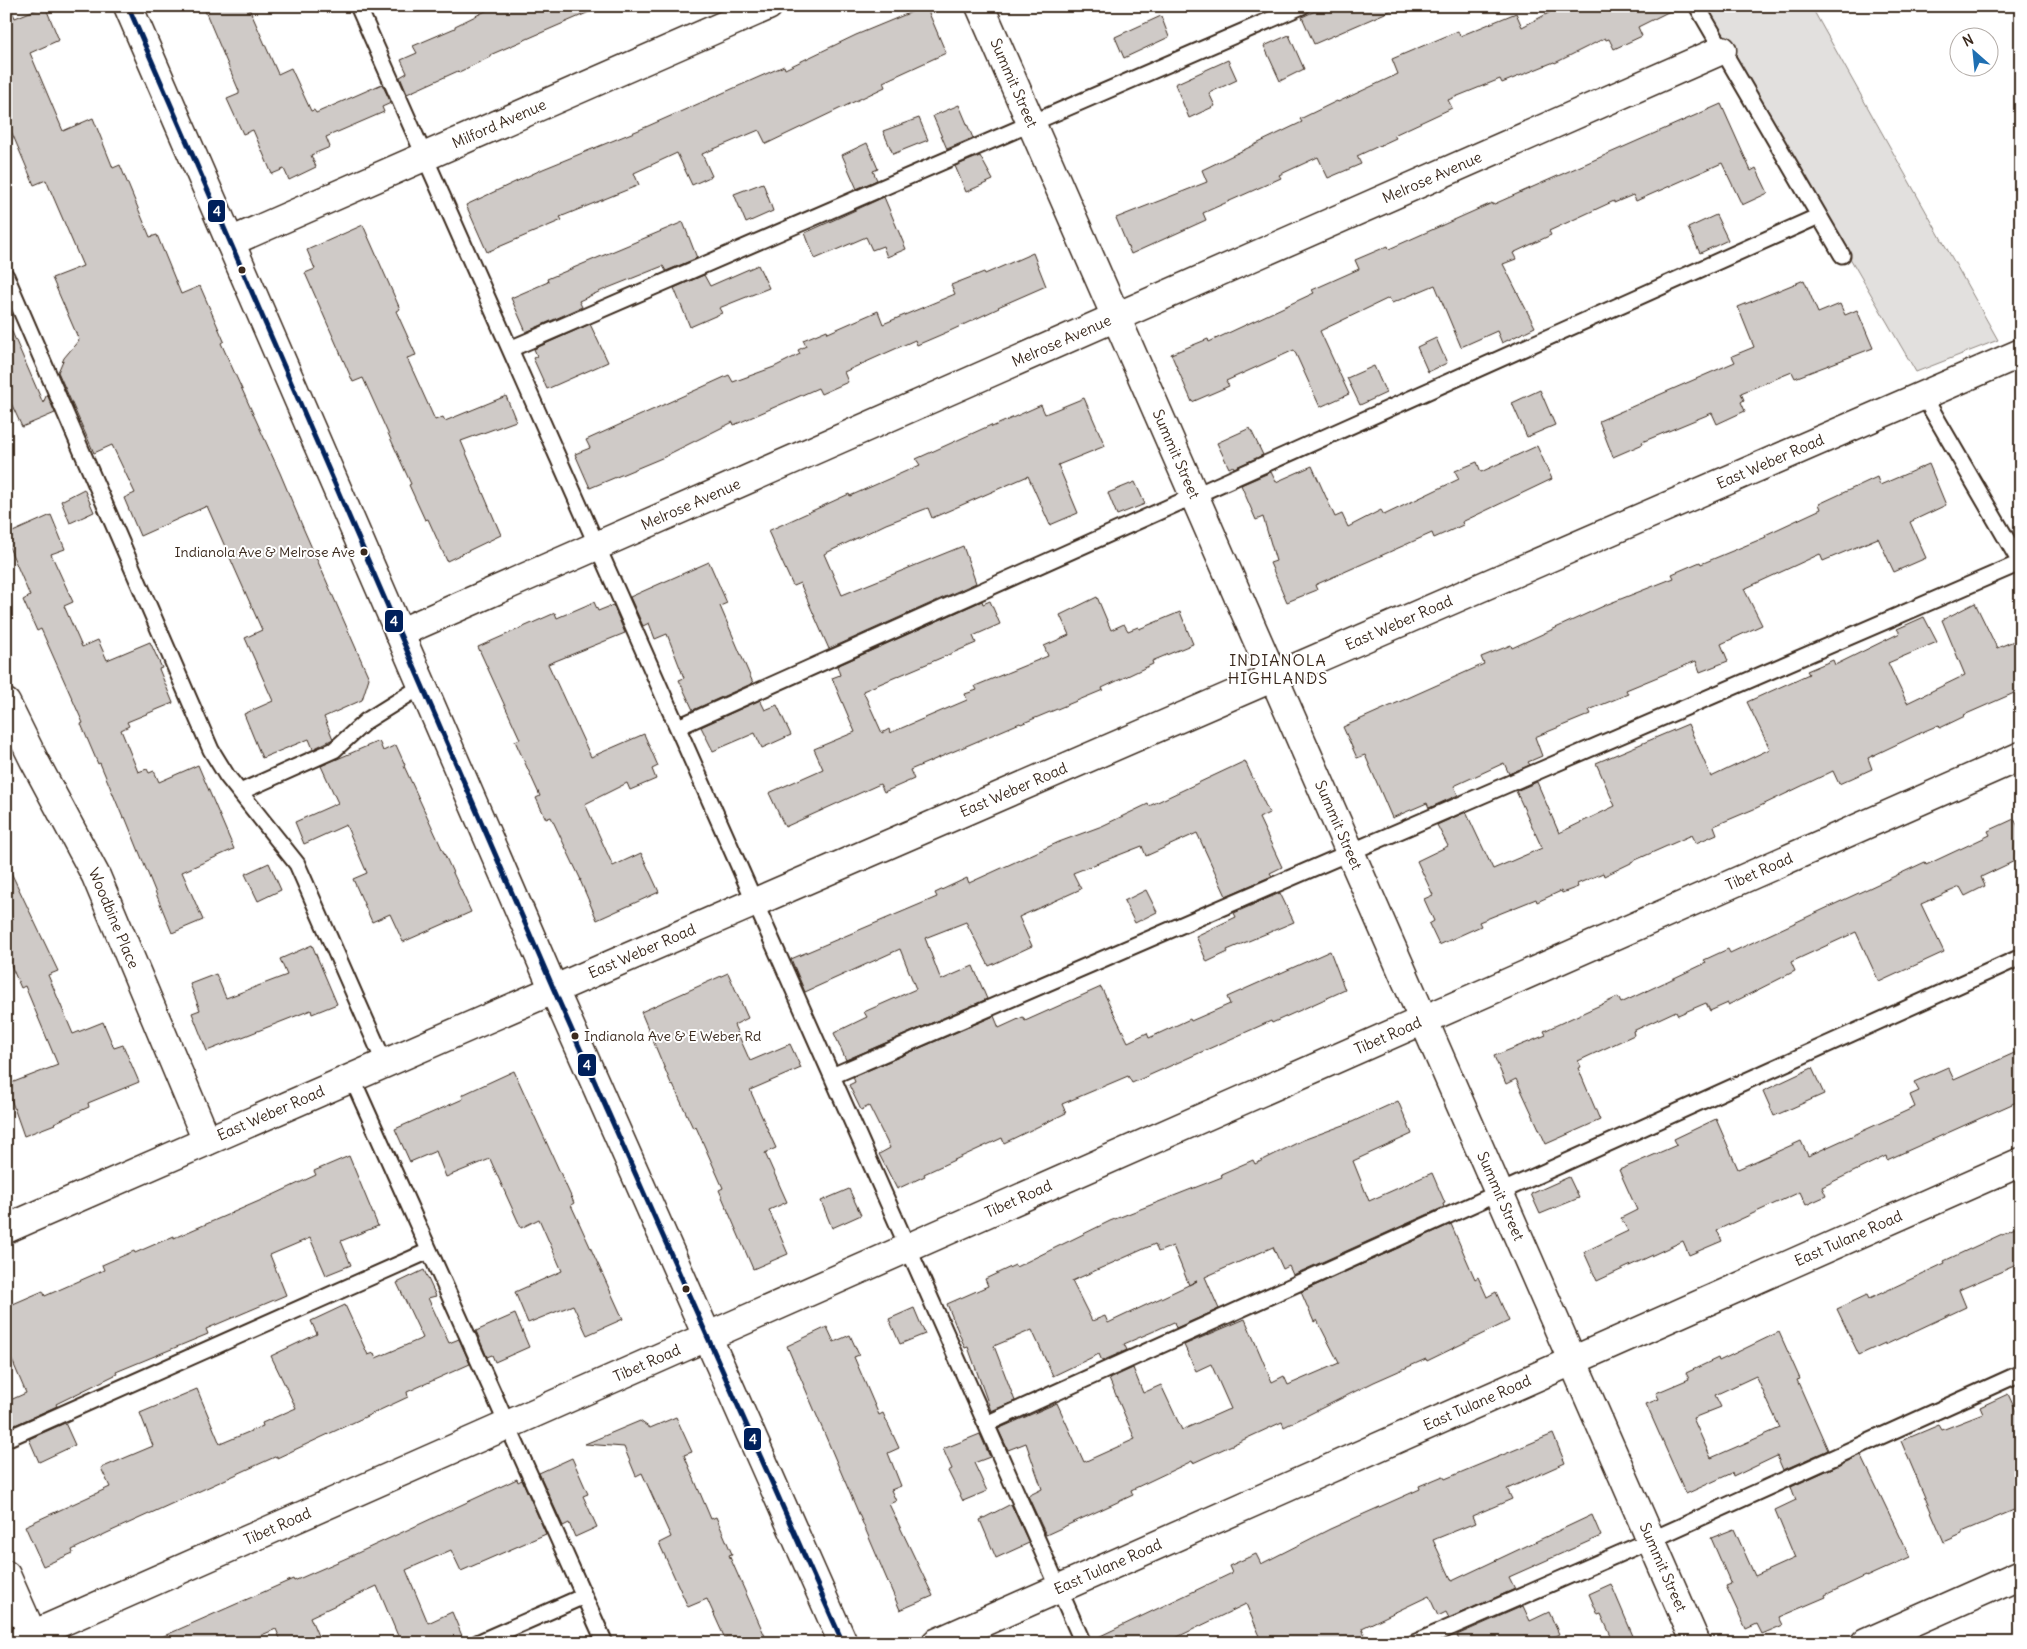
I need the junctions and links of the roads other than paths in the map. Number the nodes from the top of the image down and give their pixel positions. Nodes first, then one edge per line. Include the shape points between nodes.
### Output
1 (128, 6) edge
2 (358, 6) edge
3 (768, 6) edge
4 (980, 6) edge
5 (1302, 6) edge
6 (1697, 6) edge
7 (1722, 50) junction
8 (1031, 124) junction
9 (425, 157) junction
10 (1819, 216) junction
11 (230, 242) junction
12 (1842, 255) dead end
13 (6, 276) edge
14 (1116, 317) junction
15 (510, 348) junction
16 (2021, 353) edge
17 (1923, 395) junction
18 (1194, 496) junction
19 (598, 546) junction
20 (2020, 564) edge
21 (400, 634) junction
22 (1273, 677) junction
23 (422, 686) junction
24 (6, 703) edge
25 (678, 728) junction
26 (2021, 756) edge
27 (240, 792) junction
28 (1350, 852) junction
29 (755, 903) junction
30 (2021, 957) edge
31 (554, 990) junction
32 (1423, 1020) junction
33 (385, 1064) junction
34 (832, 1076) junction
35 (352, 1078) junction
36 (207, 1141) junction
37 (2021, 1162) edge
38 (1499, 1193) junction
39 (6, 1229) edge
40 (908, 1248) junction
41 (429, 1251) junction
42 (707, 1336) junction
43 (1572, 1361) junction
44 (2021, 1374) edge
45 (986, 1424) junction
46 (507, 1425) junction
47 (6, 1439) edge
48 (1651, 1540) junction
49 (2021, 1574) edge
50 (6, 1575) edge
51 (1059, 1588) junction
52 (584, 1596) junction
53 (27, 1640) edge
54 (477, 1643) edge
55 (605, 1643) edge
56 (844, 1643) edge
57 (936, 1643) edge
58 (1083, 1643) edge
59 (1414, 1643) edge
60 (1696, 1643) edge
61 (1866, 1643) edge

1 - 11 street
2 - 9 lane
3 - 9 street, Milford Avenue
4 - 8 street, Summit Street
5 - 8 lane
6 - 7 lane
7 - 10 lane
7 - 14 street, Melrose Avenue
8 - 14 street, Summit Street
8 - 15 lane
9 - 11 street, Milford Avenue
9 - 15 lane
10 - 12 lane
10 - 18 lane
11 - 21 street
13 - 27 lane via 211,750
14 - 18 street, Summit Street
14 - 19 street, Melrose Avenue
15 - 19 lane
16 - 17 street, East Weber Road
17 - 20 lane
17 - 22 street, East Weber Road
18 - 22 street, Summit Street
18 - 25 lane
19 - 21 street, Melrose Avenue
19 - 25 lane
20 - 28 lane
21 - 23 street
22 - 28 street, Summit Street
22 - 29 street, East Weber Road
23 - 27 lane via 366,721 334,750
23 - 31 street
24 - 36 street, Woodbine Place via 96,876
25 - 29 lane
26 - 32 street, Tibet Road
27 - 33 lane via 288,851 304,877
28 - 32 street, Summit Street
28 - 34 lane
29 - 31 street, East Weber Road
29 - 34 lane
30 - 38 lane
31 - 33 street, East Weber Road
31 - 42 street
32 - 38 street, Summit Street
32 - 40 street, Tibet Road
33 - 35 street, East Weber Road
34 - 40 lane
35 - 36 street, East Weber Road
35 - 41 lane
36 - 39 street, East Weber Road
37 - 43 street, East Tulane Road
38 - 43 street, Summit Street
38 - 45 lane
40 - 42 street, Tibet Road
40 - 45 lane
41 - 46 lane
41 - 47 lane
42 - 46 street, Tibet Road
42 - 56 street
43 - 48 street, Summit Street
43 - 51 street, East Tulane Road
44 - 48 lane
45 - 51 lane
46 - 52 lane
46 - 53 street, Tibet Road
48 - 59 lane
48 - 60 street, Summit Street
49 - 61 street
50 - 53 street
51 - 57 street, East Tulane Road
51 - 58 lane
52 - 54 lane
52 - 55 lane

